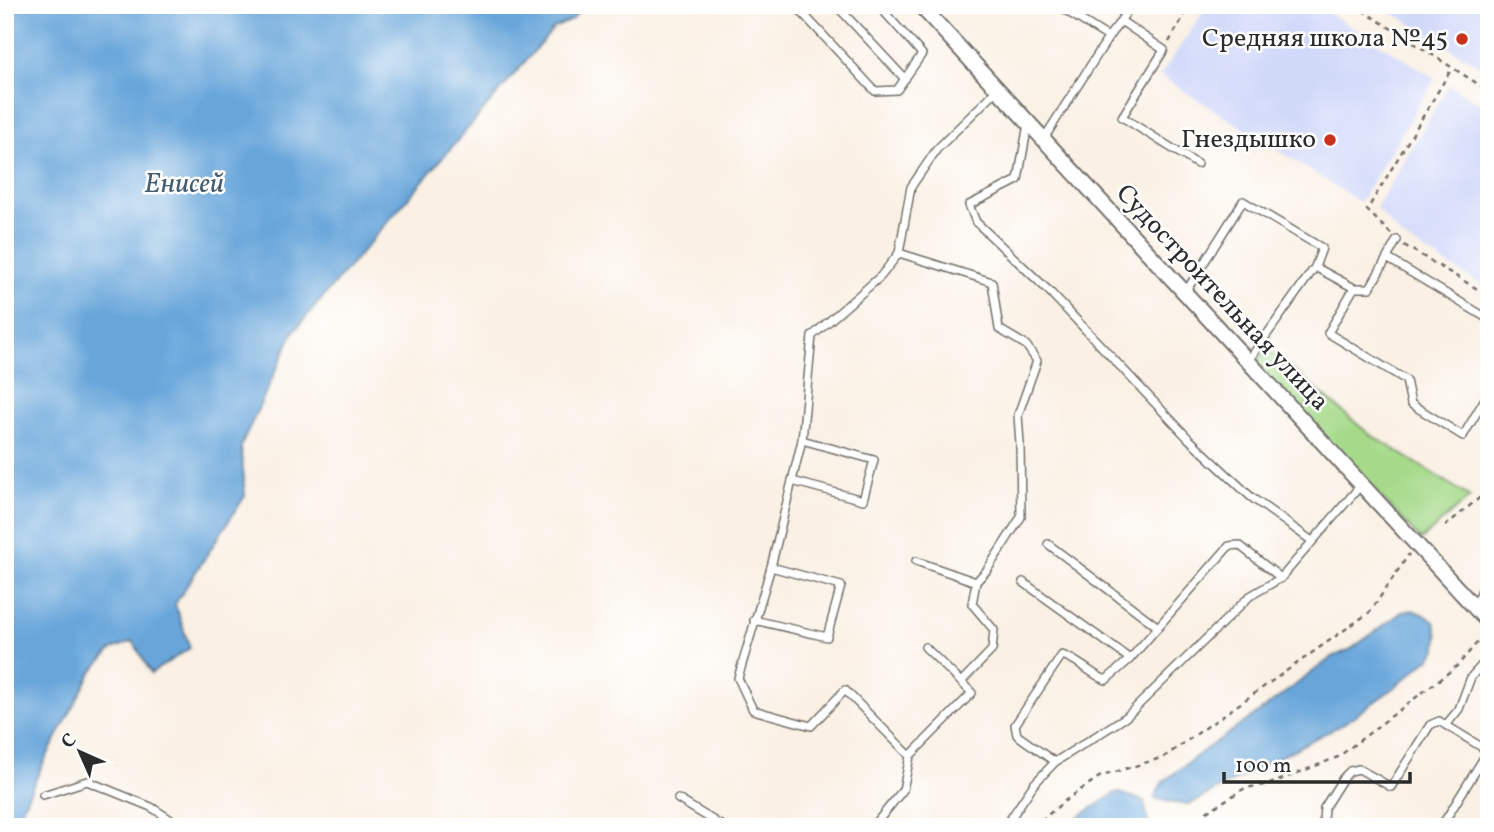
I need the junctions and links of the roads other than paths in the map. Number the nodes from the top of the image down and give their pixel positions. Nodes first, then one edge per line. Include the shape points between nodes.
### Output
1 (795, 5) edge
2 (836, 5) edge
3 (878, 5) edge
4 (919, 5) edge
5 (1057, 5) edge
6 (1130, 5) edge
7 (1121, 21) junction
8 (1108, 37) junction
9 (905, 79) junction
10 (997, 90) junction
11 (1028, 124) junction
12 (1043, 141) junction
13 (1197, 164) dead end
14 (1397, 240) road end
15 (900, 253) junction
16 (1387, 258) junction
17 (1315, 267) junction
18 (1354, 288) junction
19 (1185, 293) junction
20 (1485, 317) dead end
21 (1248, 362) junction
22 (1489, 392) edge
23 (802, 440) junction
24 (792, 481) junction
25 (1361, 484) junction
26 (1312, 541) junction
27 (1048, 544) dead end
28 (916, 561) dead end
29 (771, 566) junction
30 (1489, 573) edge
31 (1281, 578) junction
32 (976, 582) junction
33 (1023, 583) dead end
34 (1475, 608) junction
35 (754, 620) junction
36 (1488, 626) edge
37 (1158, 627) junction
38 (925, 648) dead end
39 (1489, 657) edge
40 (1130, 659) junction
41 (961, 682) junction
42 (1446, 725) junction
43 (910, 756) junction
44 (1055, 762) junction
45 (43, 796) dead end
46 (678, 799) dead end
47 (182, 827) edge
48 (724, 827) edge
49 (873, 827) edge
50 (1005, 827) edge
51 (1333, 827) edge
52 (1441, 827) edge

1 - 9 lane via 875,91 898,90
2 - 9 lane
3 - 9 lane via 922,54
4 - 10 street, Судостроительная улица
5 - 8 lane
6 - 7 lane
7 - 8 lane
7 - 13 lane via 1164,50 1122,117
8 - 12 lane
10 - 11 street, Судостроительная улица
10 - 15 lane via 937,149 911,187
11 - 12 street, Судостроительная улица
11 - 26 lane via 1018,180 969,205 976,222 1049,291 1189,439 1251,497
12 - 19 street, Судостроительная улица
14 - 16 lane
15 - 23 lane via 881,276 813,336
15 - 32 lane via 992,282 999,329 1026,345 1037,362 1018,415 1021,517
16 - 18 lane via 1370,288
16 - 20 lane
17 - 18 lane
17 - 19 lane via 1322,248 1242,201
17 - 21 lane
18 - 22 lane via 1328,333 1406,380 1411,404 1463,436
19 - 21 street, Судостроительная улица
21 - 25 street, Судостроительная улица
23 - 24 lane
23 - 24 lane via 874,460 863,500
24 - 29 lane
25 - 26 lane
25 - 34 street, Судостроительная улица
26 - 31 lane
27 - 37 lane
28 - 32 lane
29 - 35 lane
29 - 35 lane via 841,586 827,637
30 - 34 lane
31 - 37 lane via 1239,545 1229,546
31 - 44 lane via 1250,596 1126,717
32 - 41 lane via 972,604 994,630 992,650
33 - 40 lane
34 - 36 street, Судостроительная улица
35 - 43 lane via 738,678 753,710 811,726 845,690
37 - 40 lane
38 - 41 lane
39 - 42 lane via 1471,677 1459,709
40 - 44 lane via 1106,680 1062,655 1015,725 1017,735
41 - 43 lane via 972,693
42 - 51 lane via 1439,721 1430,725 1391,787 1359,769 1350,771 1324,808 1323,820
42 - 52 lane via 1488,751
43 - 49 lane via 903,790
44 - 50 lane
45 - 47 lane via 87,781 151,807
46 - 48 lane

